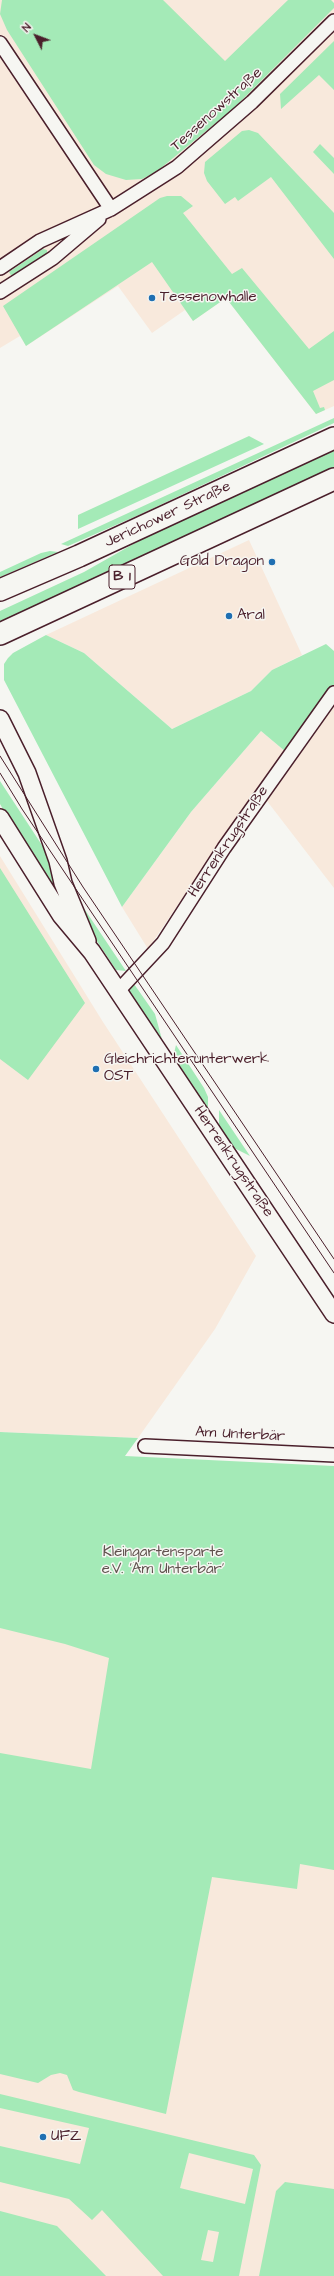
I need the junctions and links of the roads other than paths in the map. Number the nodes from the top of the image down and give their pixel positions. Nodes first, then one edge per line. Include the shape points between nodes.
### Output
1 (334, 21) edge
2 (0, 43) edge
3 (111, 209) junction
4 (0, 268) edge
5 (0, 292) edge
6 (334, 438) edge
7 (334, 478) edge
8 (0, 590) edge
9 (0, 634) edge
10 (334, 693) edge
11 (0, 719) edge
12 (0, 818) edge
13 (92, 952) junction
14 (118, 991) junction
15 (334, 1314) edge
16 (145, 1446) dead end
17 (334, 1455) edge

1 - 3 street, Tessenowstraße via 252,102 177,167
2 - 3 street
3 - 4 street, Tessenowstraße via 40,241
3 - 5 street, Tessenowstraße via 53,258
6 - 8 main road, Jerichower Straße / B 1
7 - 9 main road, B 1
10 - 14 street, Herrenkrugstraße via 224,848 163,944
11 - 13 street, Herrenkrugstraße via 27,773 56,854 63,883
12 - 13 street, Herrenkrugstraße via 61,915
13 - 14 street, Herrenkrugstraße
14 - 15 street, Herrenkrugstraße
16 - 17 street, Am Unterbär

